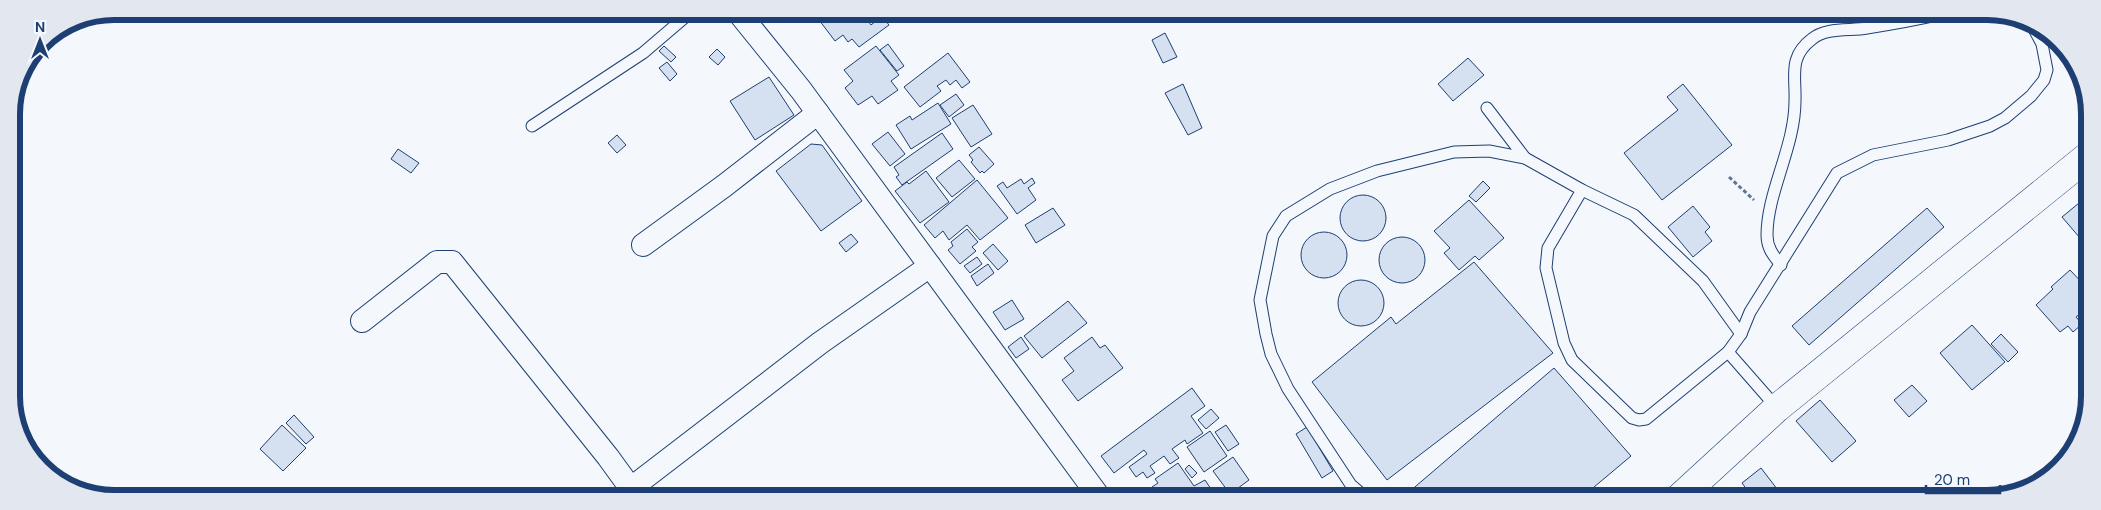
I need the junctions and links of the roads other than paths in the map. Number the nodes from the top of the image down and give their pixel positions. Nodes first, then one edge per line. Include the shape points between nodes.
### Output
1 (682, 20) edge
2 (744, 20) edge
3 (1911, 20) edge
4 (2037, 35) edge
5 (1487, 108) dead end
6 (818, 113) junction
7 (532, 126) dead end
8 (1525, 158) junction
9 (2081, 162) edge
10 (1582, 190) junction
11 (642, 245) dead end
12 (1781, 265) junction
13 (930, 266) junction
14 (362, 320) dead end
15 (1741, 334) junction
16 (1728, 352) junction
17 (1777, 408) junction
18 (632, 490) edge
19 (638, 490) edge
20 (1094, 490) edge
21 (1357, 490) edge
22 (1688, 490) edge

1 - 7 lane via 643,53
2 - 6 street
3 - 12 lane via 1828,32 1813,38 1797,56 1792,129 1769,214 1767,236 1769,250
4 - 12 lane via 2047,70 2044,80 2031,96 1990,126 1948,140 1873,155 1837,172
5 - 8 lane
6 - 11 street
6 - 13 street
8 - 10 lane
8 - 21 lane via 1489,151 1454,152 1377,171 1330,189 1286,216 1273,236 1260,300 1271,354 1288,389
9 - 17 street
10 - 15 lane via 1634,215 1703,281
10 - 16 lane via 1548,248 1546,268 1564,343 1572,360 1632,418 1639,420 1646,419
12 - 15 lane via 1750,312
13 - 19 street via 820,342
13 - 20 street
14 - 18 street via 438,262 452,262
15 - 16 lane
16 - 17 lane
17 - 22 street

